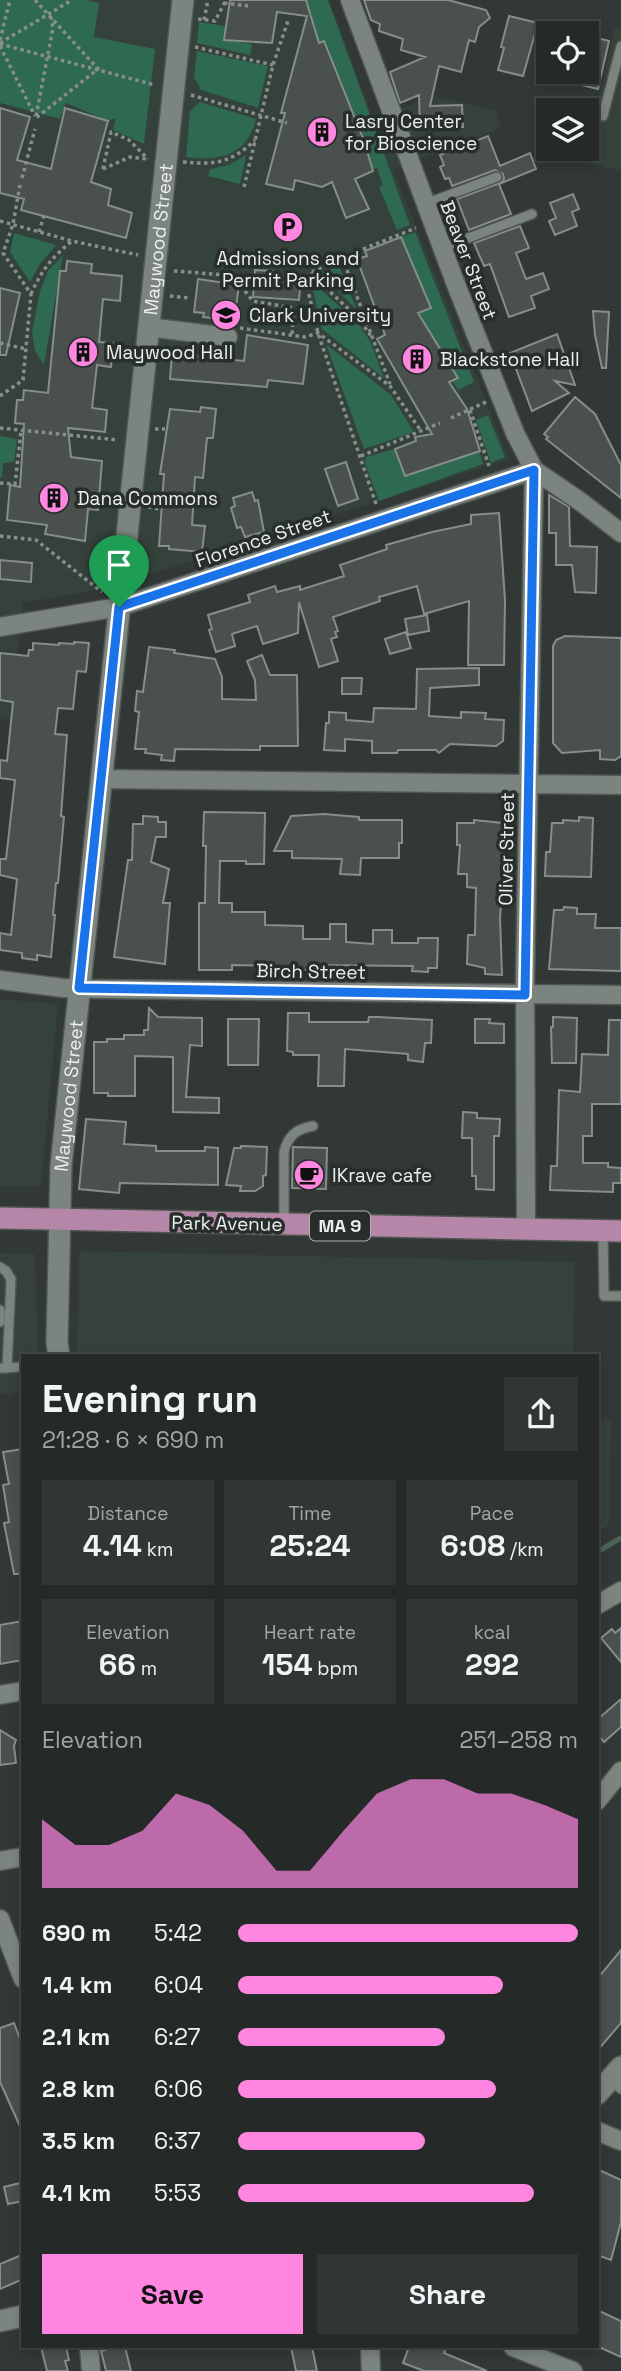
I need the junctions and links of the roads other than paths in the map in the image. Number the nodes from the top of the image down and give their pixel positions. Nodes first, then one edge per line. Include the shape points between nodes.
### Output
1 (183, 0) edge
2 (350, 0) edge
3 (621, 46) edge
4 (603, 117) dead end
5 (497, 177) dead end
6 (425, 204) junction
7 (531, 214) dead end
8 (442, 248) junction
9 (148, 327) junction
10 (228, 337) dead end
11 (534, 470) junction
12 (621, 533) edge
13 (119, 607) junction
14 (0, 627) edge
15 (101, 779) junction
16 (529, 783) junction
17 (621, 785) edge
18 (0, 980) edge
19 (79, 988) junction
20 (525, 995) junction
21 (621, 995) edge
22 (313, 1126) dead end
23 (0, 1218) edge
24 (59, 1219) junction
25 (284, 1225) junction
26 (526, 1229) junction
27 (612, 1231) edge
28 (0, 1267) edge
29 (621, 1296) edge
30 (0, 1310) edge
31 (0, 1322) edge
32 (59, 1354) edge
33 (21, 1367) edge
34 (3, 1368) edge
35 (620, 1593) edge
36 (599, 1604) edge
37 (21, 1691) edge
38 (0, 1695) edge
39 (621, 1771) edge
40 (599, 1798) edge
41 (21, 1857) edge
42 (0, 1861) edge
43 (0, 1919) edge
44 (21, 1974) edge
45 (599, 2132) edge
46 (621, 2141) edge
47 (21, 2316) edge
48 (0, 2321) edge
49 (89, 2348) edge
50 (370, 2348) edge
51 (516, 2348) edge
52 (91, 2371) edge
53 (371, 2371) edge
54 (573, 2371) edge

1 - 9 street, Maywood Street
2 - 6 street, Beaver Street
3 - 4 lane
5 - 6 lane
6 - 8 street, Beaver Street
7 - 8 lane
8 - 11 street, Beaver Street via 514,433
9 - 10 street
9 - 13 street, Maywood Street
11 - 12 street, Beaver Street
11 - 13 street, Florence Street
11 - 16 street, Oliver Street
13 - 14 street, Florence Street
13 - 15 street, Maywood Street
15 - 16 street
15 - 19 street, Maywood Street
16 - 17 street
16 - 20 street, Oliver Street
18 - 19 street, Birch Street
19 - 20 street, Birch Street
19 - 24 street, Maywood Street
20 - 21 street, Birch Street
20 - 26 street, Oliver Street
22 - 25 lane via 302,1128 287,1141
23 - 24 highway, Park Avenue / MA 9
24 - 25 highway, Park Avenue / MA 9
24 - 32 street, Maywood Street
25 - 26 highway, Park Avenue / MA 9
26 - 27 highway, Park Avenue / MA 9
27 - 29 lane via 604,1296
28 - 34 lane via 10,1279
30 - 31 lane
33 - 34 lane
35 - 36 street
37 - 38 street
39 - 40 street
41 - 42 street
43 - 44 street
45 - 46 street
47 - 48 street
49 - 52 street
50 - 53 street
51 - 54 street

